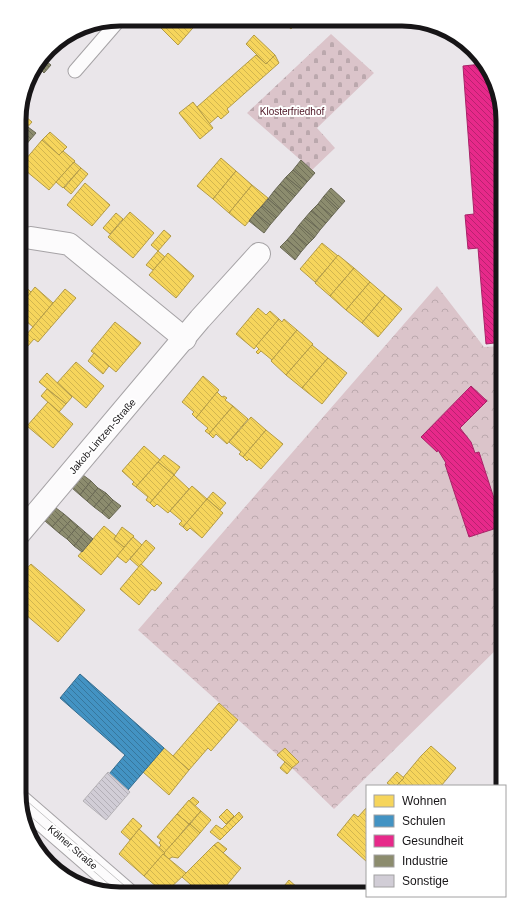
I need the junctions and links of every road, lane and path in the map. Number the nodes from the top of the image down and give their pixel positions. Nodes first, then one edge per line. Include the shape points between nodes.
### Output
1 (113, 27) edge
2 (75, 70) dead end
3 (31, 238) dead end
4 (259, 254) dead end
5 (185, 339) junction
6 (26, 526) edge
7 (27, 807) edge
8 (119, 887) edge

1 - 2 lane
3 - 5 street via 69,244
4 - 5 street, Jakob-Lintzen-Straße
5 - 6 street, Jakob-Lintzen-Straße
7 - 8 street, Kölner Straße

